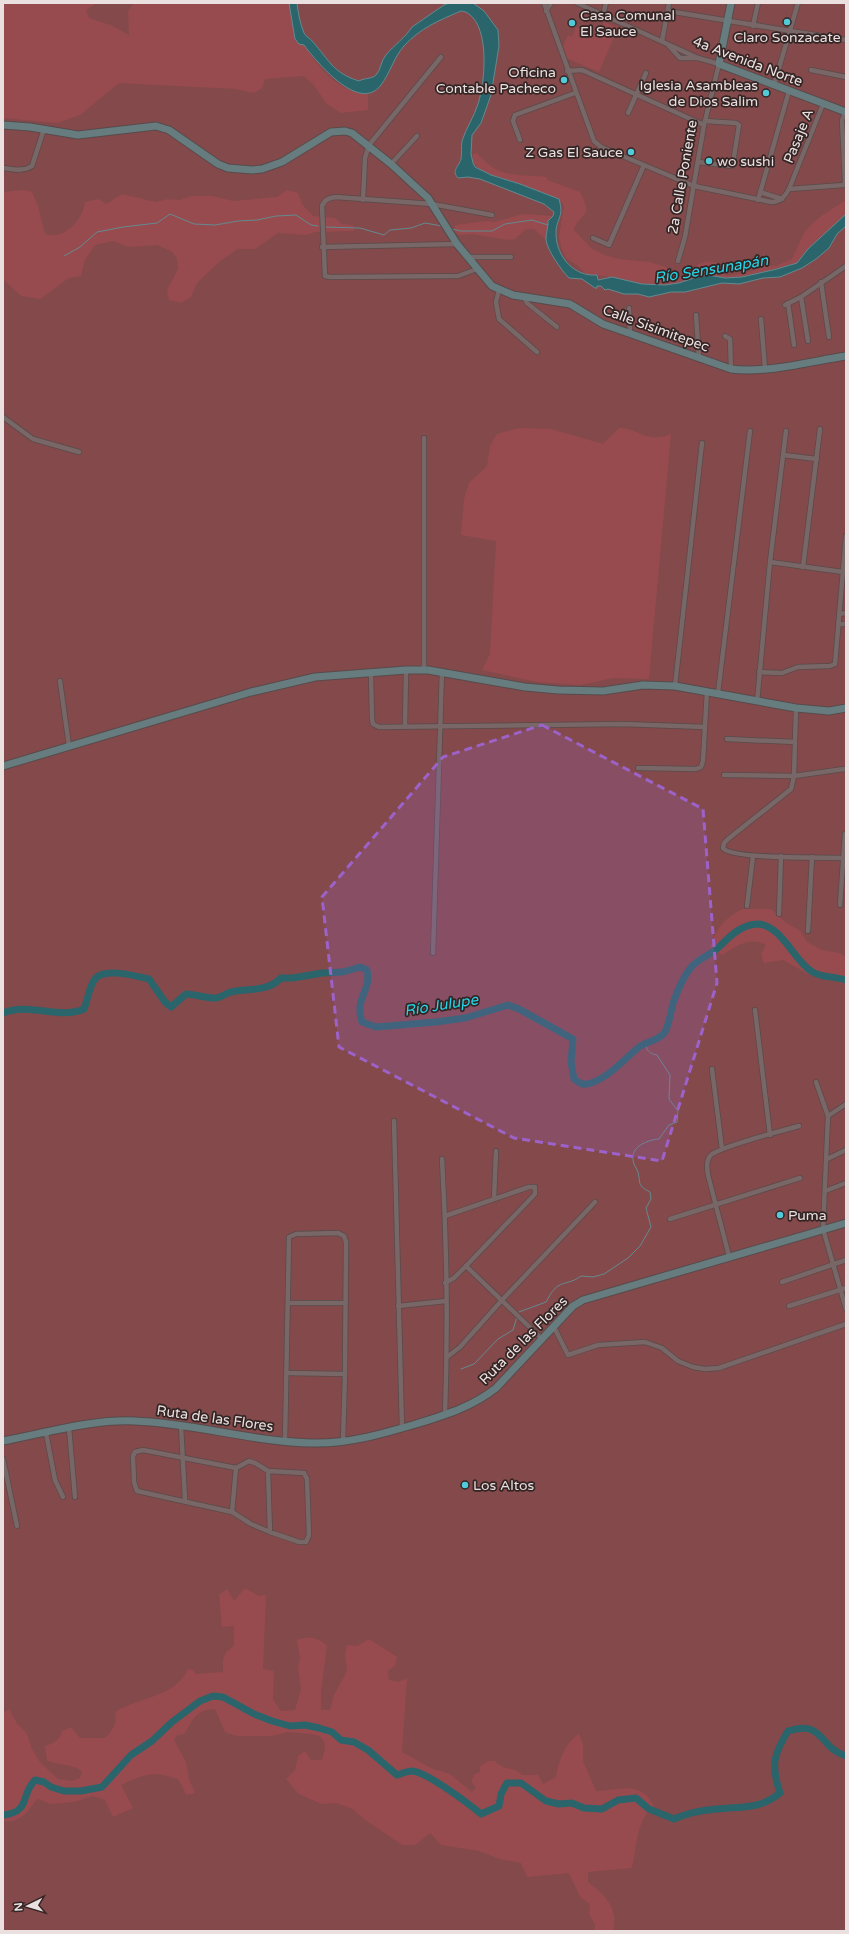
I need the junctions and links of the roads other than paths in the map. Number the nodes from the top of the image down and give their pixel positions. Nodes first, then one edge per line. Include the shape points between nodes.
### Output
1 (544, 3) edge
2 (551, 3) edge
3 (577, 3) edge
4 (606, 3) edge
5 (669, 3) edge
6 (731, 3) edge
7 (758, 3) edge
8 (798, 3) edge
9 (546, 11) junction
10 (668, 11) junction
11 (603, 15) junction
12 (726, 22) junction
13 (753, 26) junction
14 (790, 32) junction
15 (846, 40) edge
16 (662, 41) junction
17 (668, 44) junction
18 (441, 57) dead end
19 (698, 58) junction
20 (719, 64) junction
21 (567, 70) junction
22 (811, 70) dead end
23 (646, 73) dead end
24 (846, 77) edge
25 (774, 85) junction
26 (789, 91) junction
27 (575, 93) junction
28 (637, 94) junction
29 (823, 104) junction
30 (846, 111) edge
31 (628, 114) dead end
32 (705, 123) junction
33 (3, 125) edge
34 (44, 129) junction
35 (417, 136) dead end
36 (520, 140) dead end
37 (369, 145) junction
38 (845, 158) edge
39 (698, 162) junction
40 (391, 164) junction
41 (644, 165) junction
42 (3, 168) edge
43 (694, 186) junction
44 (789, 189) junction
45 (760, 192) junction
46 (782, 199) junction
47 (363, 200) junction
48 (758, 200) junction
49 (432, 204) junction
50 (492, 215) dead end
51 (593, 238) dead end
52 (457, 244) junction
53 (322, 247) junction
54 (511, 257) dead end
55 (468, 258) junction
56 (678, 261) dead end
57 (845, 266) edge
58 (477, 270) junction
59 (846, 273) edge
60 (821, 282) junction
61 (499, 290) junction
62 (524, 297) junction
63 (801, 297) junction
64 (629, 308) dead end
65 (696, 315) dead end
66 (761, 318) dead end
67 (557, 327) dead end
68 (630, 334) junction
69 (725, 336) dead end
70 (829, 337) dead end
71 (808, 341) dead end
72 (794, 345) dead end
73 (537, 352) dead end
74 (846, 356) edge
75 (699, 358) junction
76 (731, 369) junction
77 (765, 369) junction
78 (3, 417) edge
79 (820, 429) dead end
80 (750, 431) dead end
81 (786, 431) dead end
82 (424, 438) dead end
83 (702, 443) dead end
84 (79, 452) dead end
85 (783, 455) junction
86 (816, 459) junction
87 (846, 536) edge
88 (770, 562) junction
89 (803, 567) junction
90 (843, 572) junction
91 (844, 589) edge
92 (846, 613) edge
93 (839, 614) junction
94 (838, 624) junction
95 (846, 624) edge
96 (424, 669) junction
97 (406, 670) junction
98 (442, 671) junction
99 (371, 672) junction
100 (759, 672) junction
101 (60, 681) dead end
102 (675, 686) junction
103 (707, 691) junction
104 (718, 693) junction
105 (757, 702) junction
106 (796, 708) junction
107 (846, 708) edge
108 (405, 727) junction
109 (439, 727) junction
110 (705, 727) junction
111 (726, 739) dead end
112 (795, 742) junction
113 (69, 746) junction
114 (3, 766) edge
115 (638, 768) dead end
116 (844, 769) dead end
117 (724, 775) dead end
118 (794, 776) junction
119 (845, 834) edge
120 (753, 856) junction
121 (781, 856) junction
122 (812, 857) junction
123 (845, 858) edge
124 (840, 905) dead end
125 (747, 906) dead end
126 (779, 914) dead end
127 (808, 931) dead end
128 (433, 953) dead end
129 (754, 1010) dead end
130 (712, 1069) dead end
131 (816, 1082) dead end
132 (846, 1104) edge
133 (828, 1116) junction
134 (394, 1121) dead end
135 (799, 1126) dead end
136 (770, 1135) junction
137 (722, 1149) junction
138 (846, 1150) edge
139 (496, 1151) dead end
140 (442, 1159) dead end
141 (827, 1159) junction
142 (800, 1178) dead end
143 (846, 1182) edge
144 (825, 1191) junction
145 (494, 1199) junction
146 (595, 1202) dead end
147 (716, 1204) junction
148 (445, 1216) junction
149 (670, 1220) dead end
150 (846, 1223) edge
151 (823, 1229) junction
152 (729, 1256) junction
153 (846, 1260) edge
154 (833, 1264) junction
155 (466, 1266) junction
156 (782, 1282) dead end
157 (446, 1283) junction
158 (844, 1289) edge
159 (503, 1299) junction
160 (446, 1301) junction
161 (288, 1303) junction
162 (346, 1303) junction
163 (398, 1306) junction
164 (789, 1306) dead end
165 (846, 1309) edge
166 (846, 1324) edge
167 (554, 1327) junction
168 (542, 1339) junction
169 (447, 1357) junction
170 (287, 1373) junction
171 (345, 1374) junction
172 (445, 1415) junction
173 (181, 1426) junction
174 (69, 1428) junction
175 (402, 1428) junction
176 (46, 1433) junction
177 (3, 1441) edge
178 (285, 1441) junction
179 (343, 1441) junction
180 (182, 1458) junction
181 (3, 1459) edge
182 (236, 1468) junction
183 (268, 1471) junction
184 (63, 1497) dead end
185 (74, 1497) dead end
186 (184, 1500) junction
187 (232, 1512) junction
188 (17, 1526) dead end
189 (270, 1532) junction

1 - 9 street
2 - 9 street
3 - 11 street, 4a Avenida Norte
4 - 11 street
5 - 10 street
6 - 12 street, 2a Calle Poniente
7 - 13 street
8 - 14 street
9 - 21 street
10 - 12 street
10 - 16 street
11 - 16 street, 4a Avenida Norte
12 - 13 street
12 - 20 street, 2a Calle Poniente
13 - 14 street
14 - 15 street
14 - 25 street
16 - 17 street, 4a Avenida Norte
17 - 19 street, 4a Avenida Norte
17 - 19 street via 680,58
18 - 37 street
19 - 20 street, 4a Avenida Norte
20 - 25 street, 4a Avenida Norte
20 - 32 street, 2a Calle Poniente
21 - 27 street
21 - 28 street via 582,70
22 - 24 street
23 - 28 street
25 - 26 street, 4a Avenida Norte
26 - 29 street, 4a Avenida Norte
26 - 45 street
27 - 36 street via 515,115 513,121
27 - 41 street via 594,141
28 - 31 street
28 - 32 street
29 - 30 street, 4a Avenida Norte
29 - 44 street, Pasaje A
30 - 38 street via 842,120
32 - 39 street, 2a Calle Poniente
32 - 39 street via 736,123 739,130 731,166
33 - 34 street, Calle Sisimitepec
34 - 37 street, Calle Sisimitepec via 78,135 156,126 169,130 218,164 238,169 271,167 331,132 352,133
34 - 42 street via 32,166 20,170
35 - 40 street
37 - 40 street, Calle Sisimitepec
37 - 47 street via 365,158
38 - 44 street via 844,185
39 - 43 street, 2a Calle Poniente
40 - 49 street, Calle Sisimitepec
41 - 43 street
41 - 51 street via 609,245
43 - 48 street
43 - 56 street, 2a Calle Poniente
44 - 46 street, Pasaje A
45 - 46 street
45 - 48 street
46 - 48 street via 776,202
47 - 49 street
47 - 53 street via 336,197 324,200 321,218
49 - 50 street
49 - 52 street, Calle Sisimitepec
52 - 53 street
52 - 55 street, Calle Sisimitepec
53 - 58 street via 325,276 330,277 458,276
54 - 55 street
55 - 58 street, Calle Sisimitepec
57 - 59 street
57 - 60 street
58 - 61 street, Calle Sisimitepec
60 - 63 street
60 - 70 street
61 - 62 street, Calle Sisimitepec
61 - 73 street via 496,302 499,319
62 - 67 street via 527,303
62 - 68 street, Calle Sisimitepec via 570,304 603,324
63 - 71 street
63 - 72 street via 787,304
64 - 68 street
65 - 75 street
66 - 77 street
68 - 75 street, Calle Sisimitepec
69 - 76 street via 730,339
74 - 77 street, Calle Sisimitepec
75 - 76 street, Calle Sisimitepec
76 - 77 street, Calle Sisimitepec
78 - 84 street via 33,439
79 - 86 street
80 - 104 street
81 - 85 street
82 - 96 street
83 - 102 street
85 - 86 street
85 - 88 street
86 - 89 street
87 - 90 street
88 - 89 street
88 - 100 street
89 - 90 street
90 - 91 street
91 - 93 street
92 - 93 street
93 - 94 street
94 - 95 street
94 - 100 street via 835,664 798,667 782,673
96 - 97 street
96 - 98 street
97 - 99 street
97 - 108 street
98 - 102 street via 525,687 558,690 603,691 643,685
98 - 109 street
99 - 108 street via 373,724 379,727
99 - 113 street via 298,680
100 - 105 street
101 - 113 street
102 - 103 street
103 - 104 street
103 - 110 street
104 - 105 street
105 - 106 street
106 - 107 street via 829,711
106 - 112 street
108 - 109 street
109 - 110 street via 623,724
109 - 128 street
110 - 115 street via 701,767
111 - 112 street
112 - 118 street
113 - 114 street
116 - 118 street
117 - 118 street
118 - 120 street via 791,789 787,793 724,843 723,848 726,852
119 - 123 street
120 - 121 street
120 - 125 street
121 - 122 street
121 - 126 street
122 - 123 street
122 - 127 street
123 - 124 street
129 - 136 street
130 - 137 street
131 - 133 street
132 - 133 street
133 - 141 street
134 - 163 street
135 - 136 street
136 - 137 street
137 - 147 street via 710,1156 708,1161 708,1175
138 - 141 street
139 - 145 street
140 - 148 street
141 - 144 street
142 - 147 street
143 - 144 street
144 - 151 street
145 - 148 street
145 - 155 street via 536,1187 535,1194
146 - 159 street
147 - 149 street
147 - 152 street
148 - 157 street
150 - 151 street, Ruta de las Flores
151 - 152 street, Ruta de las Flores
151 - 154 street
152 - 167 street, Ruta de las Flores via 583,1300 573,1306
153 - 154 street
154 - 156 street
154 - 158 street
155 - 157 street
155 - 159 street
157 - 160 street
158 - 164 street
158 - 165 street
159 - 168 street
159 - 169 street via 460,1347
160 - 163 street
160 - 169 street
161 - 162 street
161 - 162 street via 289,1237 296,1234 338,1233 344,1236 346,1242
161 - 170 street
162 - 171 street
163 - 175 street
166 - 167 street via 734,1364 704,1369 678,1361 662,1348 645,1342 598,1345 568,1355
167 - 168 street, Ruta de las Flores
168 - 172 street, Ruta de las Flores via 485,1398
169 - 172 street
170 - 171 street
170 - 178 street
171 - 179 street
172 - 175 street, Ruta de las Flores
173 - 174 street, Ruta de las Flores via 120,1420
173 - 178 street, Ruta de las Flores
173 - 180 street
174 - 176 street, Ruta de las Flores
174 - 185 street
175 - 179 street, Ruta de las Flores
176 - 177 street, Ruta de las Flores
176 - 184 street via 55,1480
178 - 179 street, Ruta de las Flores
180 - 182 street
180 - 186 street
180 - 186 street via 143,1450 135,1452 134,1482 137,1491 141,1493
181 - 188 street
182 - 183 street via 249,1461
182 - 187 street
183 - 189 street
183 - 189 street via 301,1472 306,1476 308,1539 306,1542 299,1542
186 - 187 street
187 - 189 street

